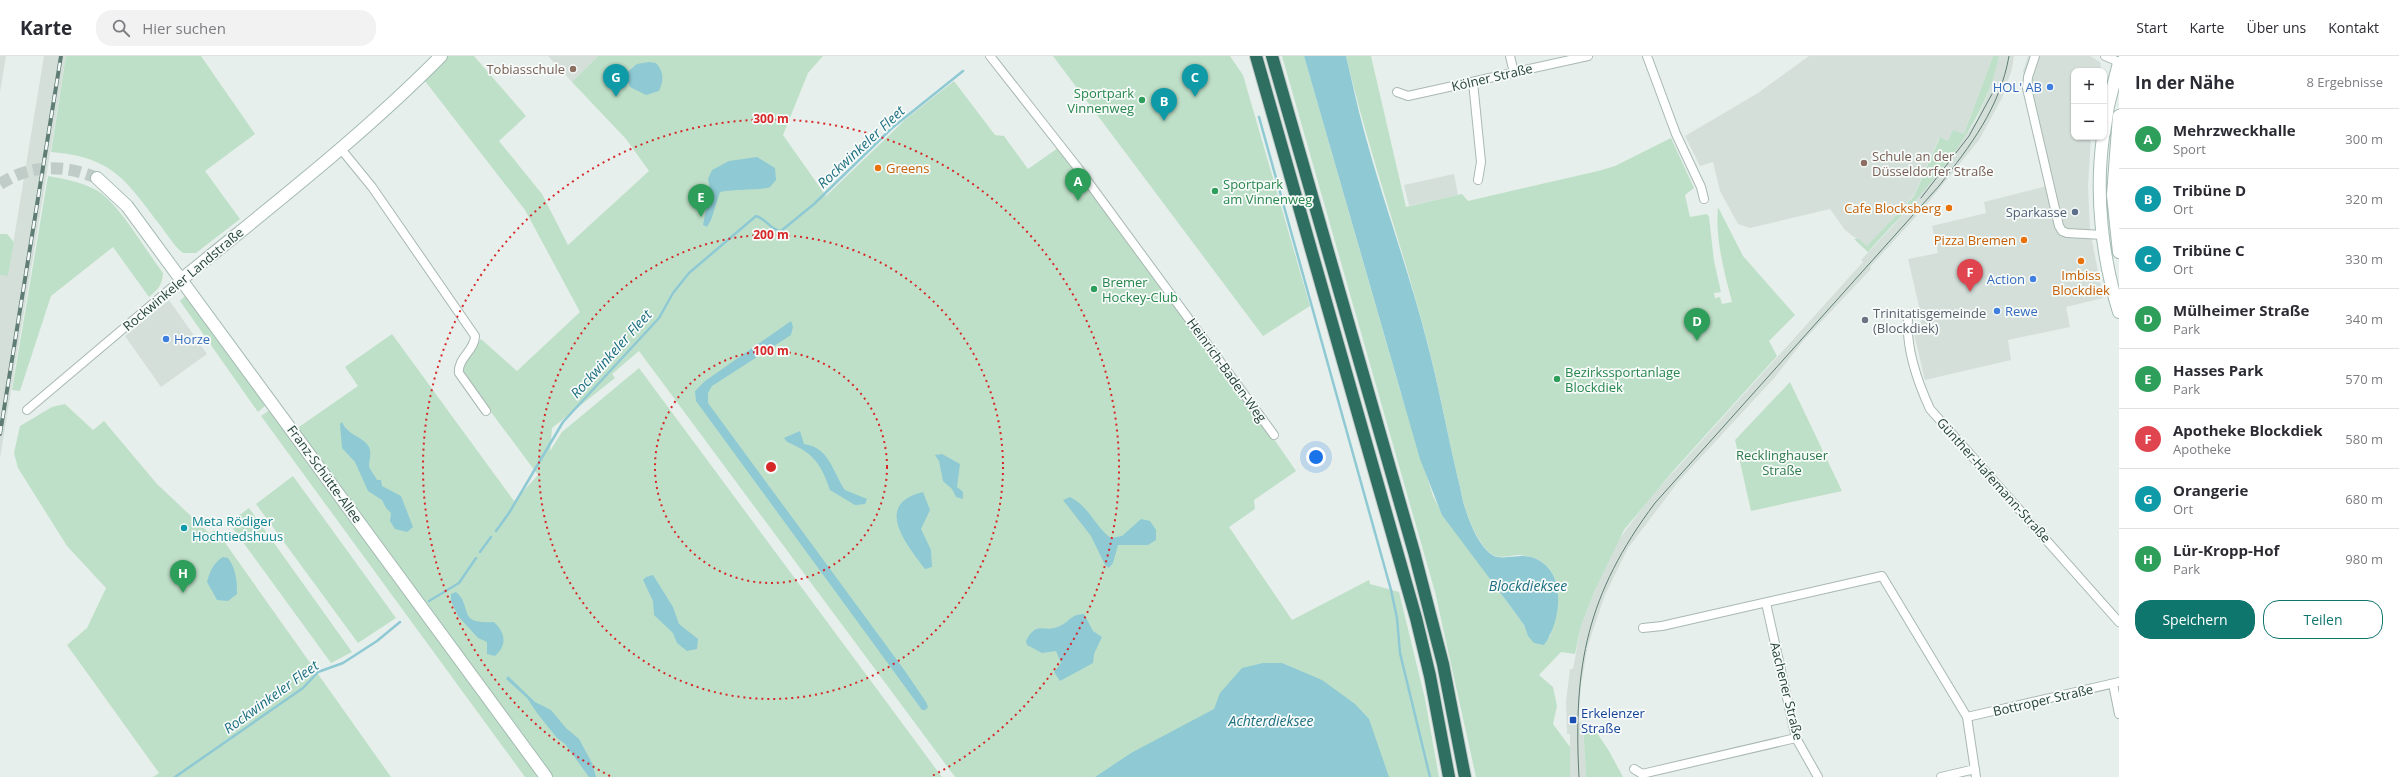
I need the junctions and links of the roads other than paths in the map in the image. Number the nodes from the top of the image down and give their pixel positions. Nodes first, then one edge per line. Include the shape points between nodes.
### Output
1 (441, 56) edge
2 (990, 56) edge
3 (1256, 56) edge
4 (1272, 56) edge
5 (1510, 56) edge
6 (1588, 56) edge
7 (1647, 56) edge
8 (2035, 56) edge
9 (2105, 56) edge
10 (2119, 62) edge
11 (1514, 73) junction
12 (1473, 82) junction
13 (1397, 92) dead end
14 (2107, 113) edge
15 (2119, 116) edge
16 (2103, 140) edge
17 (340, 149) junction
18 (97, 178) tunnel mouth
19 (1478, 180) dead end
20 (1704, 199) dead end
21 (2103, 235) junction
22 (2119, 252) edge
23 (182, 279) junction
24 (2119, 312) edge
25 (1908, 319) dead end
26 (27, 410) dead end
27 (486, 412) dead end
28 (1274, 435) dead end
29 (1766, 603) junction
30 (2119, 622) edge
31 (1643, 628) dead end
32 (2116, 683) edge
33 (2119, 714) edge
34 (1967, 717) junction
35 (1796, 738) junction
36 (1634, 770) dead end
37 (1976, 773) edge
38 (546, 777) edge
39 (1450, 777) edge
40 (1465, 777) edge
41 (1818, 777) edge
42 (1941, 777) edge

1 - 17 main road, Rockwinkeler Landstraße
2 - 28 street, Heinrich-Baden-Weg via 1078,168
3 - 39 highway via 1412,603 1430,676
4 - 40 highway via 1414,552 1443,664
5 - 11 street
6 - 11 street, Kölner Straße
7 - 20 street
8 - 21 street via 2027,88 2059,226 2067,233
9 - 10 street
10 - 14 main road
11 - 12 street, Kölner Straße
12 - 13 street, Kölner Straße via 1408,96
12 - 19 street via 1481,162
15 - 22 main road via 2113,195
16 - 21 main road via 2100,190
17 - 23 main road, Rockwinkeler Landstraße
17 - 27 street via 372,187 475,336 475,342 458,368
18 - 23 main road, Franz-Schütte-Allee via 124,201
21 - 24 main road via 2108,269
23 - 26 street, Rockwinkeler Landstraße
23 - 38 main road, Franz-Schütte-Allee
25 - 30 street, Günther-Hafemann-Straße via 1907,332 1918,376 1930,409
29 - 31 street
29 - 34 street via 1882,576
29 - 35 street, Aachener Straße
32 - 33 street
32 - 34 street, Bottroper Straße
34 - 37 street
35 - 36 street via 1642,774
35 - 41 street, Aachener Straße
37 - 42 street

